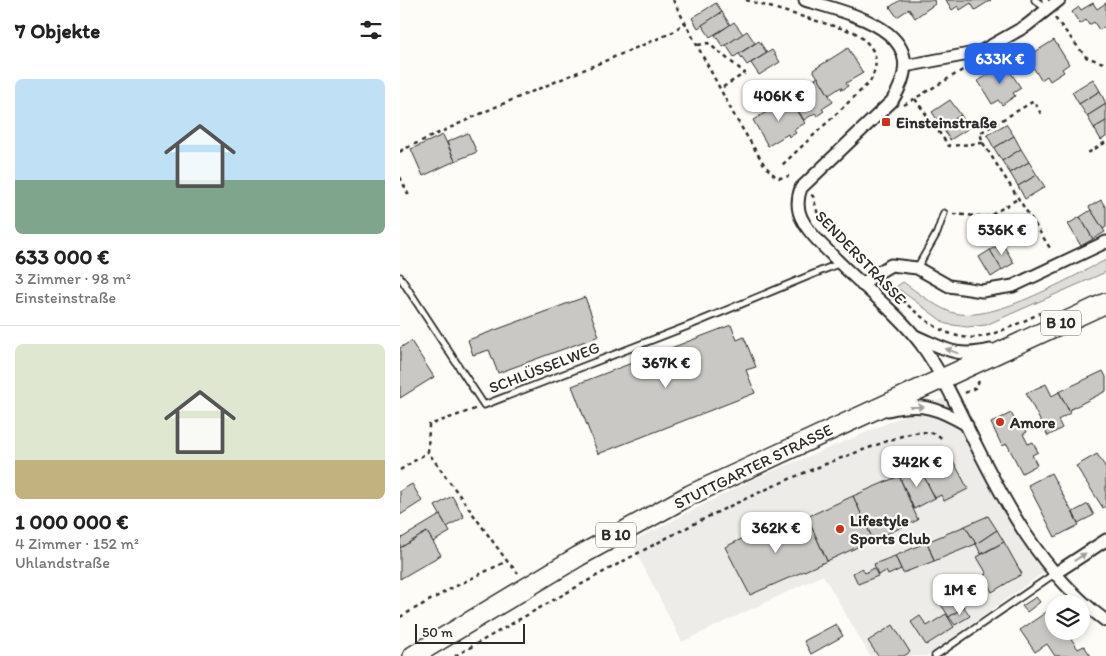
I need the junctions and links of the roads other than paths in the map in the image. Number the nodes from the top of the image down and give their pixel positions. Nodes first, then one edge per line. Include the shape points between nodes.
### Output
1 (805, 0) edge
2 (1035, 0) edge
3 (1059, 0) edge
4 (1047, 5) edge
5 (905, 66) junction
6 (944, 213) road end
7 (1106, 242) edge
8 (840, 263) junction
9 (917, 268) junction
10 (400, 277) edge
11 (862, 285) junction
12 (1106, 303) edge
13 (913, 335) junction
14 (1016, 344) junction
15 (943, 378) junction
16 (852, 419) junction
17 (966, 425) junction
18 (1106, 540) edge
19 (1054, 574) junction
20 (1106, 621) edge
21 (413, 656) edge
22 (935, 656) edge

1 - 5 street via 862,18 886,31 899,45
2 - 4 lane
3 - 4 street
4 - 5 street via 1026,26 980,52
5 - 8 street, SENDERSTRASSE via 904,77 892,101 810,178 798,196 802,220
6 - 9 lane
7 - 9 street via 1013,286 982,291 949,286
8 - 10 lane, SCHLÜSSELWEG via 694,324 484,405
8 - 11 street, SENDERSTRASSE
9 - 11 street via 891,265
11 - 13 street, SENDERSTRASSE
12 - 14 main road, STUTTGARTER STRASSE / B 10
14 -> 13 street, SENDERSTRASSE via 959,354
13 - 15 street, SENDERSTRASSE
14 - 15 main road, STUTTGARTER STRASSE / B 10
15 - 16 main road, STUTTGARTER STRASSE / B 10
15 - 17 street, SENDERSTRASSE
16 -> 17 street via 896,408 920,406 941,410
16 - 21 main road, STUTTGARTER STRASSE / B 10 via 737,472 631,527
17 - 19 street, SENDERSTRASSE via 1013,515
19 -> 18 street
19 - 20 street, SENDERSTRASSE via 1084,605
19 - 22 lane

